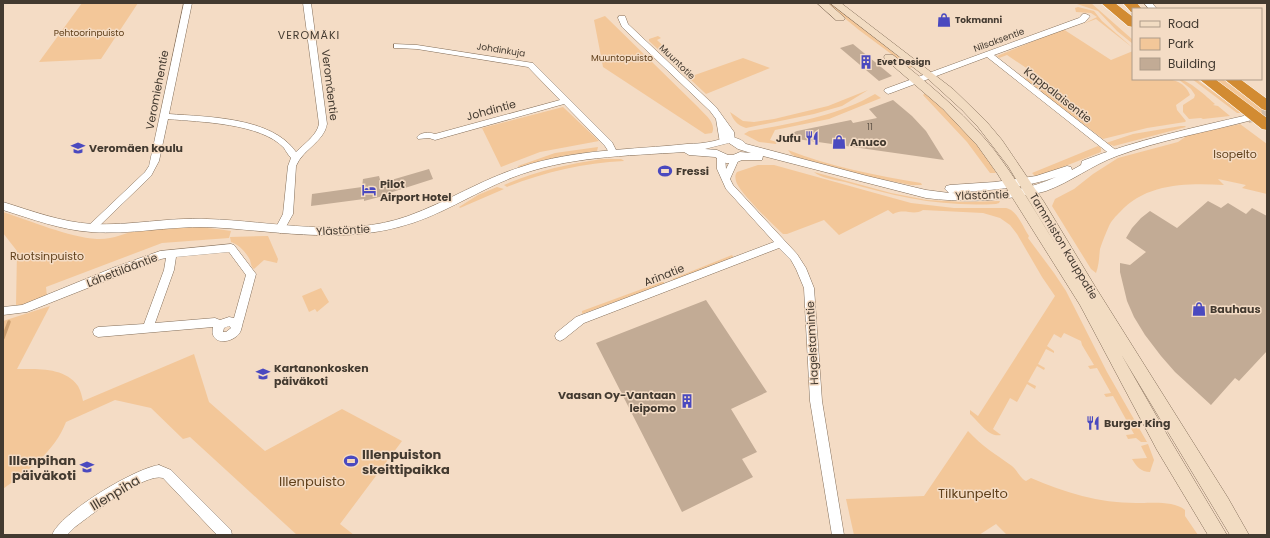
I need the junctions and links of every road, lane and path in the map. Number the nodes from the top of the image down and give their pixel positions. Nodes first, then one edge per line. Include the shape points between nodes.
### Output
1 (188, 3) edge
2 (307, 3) edge
3 (822, 3) edge
4 (835, 3) edge
5 (1104, 3) edge
6 (1107, 3) edge
7 (1126, 3) edge
8 (1132, 13) edge
9 (1132, 15) edge
10 (1132, 15) edge
11 (1086, 16) dead end
12 (622, 18) dead end
13 (397, 46) dead end
14 (989, 55) junction
15 (924, 79) junction
16 (1207, 80) edge
17 (1232, 80) edge
18 (888, 91) dead end
19 (566, 101) junction
20 (1267, 106) edge
21 (165, 116) junction
22 (1248, 118) tunnel mouth
23 (1267, 125) edge
24 (421, 137) dead end
25 (722, 147) junction
26 (613, 152) junction
27 (1114, 153) junction
28 (739, 154) junction
29 (295, 158) junction
30 (725, 180) junction
31 (1021, 188) junction
32 (3, 206) edge
33 (92, 228) junction
34 (280, 229) junction
35 (782, 243) junction
36 (172, 254) junction
37 (3, 311) edge
38 (147, 329) junction
39 (98, 332) dead end
40 (560, 336) dead end
41 (58, 535) edge
42 (226, 535) edge
43 (838, 535) edge
44 (1218, 535) edge
45 (1240, 535) edge

1 - 21 street, Veromiehentie
2 - 29 street, Veromäentie via 324,124 318,135
3 - 15 main road, Tammiston kauppatie
4 - 15 main road, Tammiston kauppatie
5 - 9 highway
6 - 10 highway
7 - 8 highway
11 - 14 street, Nilsaksentie via 1082,20
12 - 25 street, Muuntotie via 625,26 713,109 720,120
13 - 19 street, Johdinkuja via 417,46 530,65
14 - 15 street, Nilsaksentie
14 - 27 street, Kappalaisentie
15 - 18 street, Nilsaksentie
15 - 31 main road, Tammiston kauppatie via 980,123 994,139
16 - 23 highway
17 - 20 highway
19 - 24 street, Johdintie via 435,137
19 - 26 street, Johdinkuja via 609,144
21 - 29 street via 264,131 284,143
21 - 33 street, Veromiehentie via 153,166 148,174
22 - 27 street, Ylästöntie via 1185,132
25 - 26 street, Ylästöntie
25 - 28 street, Ylästöntie via 726,159
25 - 28 street, Ylästöntie via 737,142
25 - 30 street, Hagelstamintie via 721,169
26 - 34 street, Ylästöntie via 535,166 494,181 414,218 383,227 328,232
27 - 31 street, Ylästöntie via 1043,188
28 - 30 street
28 - 31 street, Ylästöntie via 785,158 926,194 953,197 1002,196
29 - 34 street via 288,214
30 - 35 street, Hagelstamintie
31 - 44 main road, Tammiston kauppatie via 1160,439
31 - 45 main road, Tammiston kauppatie via 1070,257
32 - 33 street, Ylästöntie via 59,223
33 - 34 street, Ylästöntie via 204,223
35 - 40 street, Arinatie via 580,320
35 - 43 street, Hagelstamintie via 802,268 809,288 816,401
36 - 37 street, Lähettilääntie via 160,255 119,270 23,309
36 - 38 street via 169,270
36 - 38 street, Lähettilääntie via 231,248 251,274 239,319 236,324 229,321 220,326 215,322
38 - 39 street, Lähettilääntie
41 - 42 street, Illenpiha via 70,522 127,484 151,472 159,471 167,474

